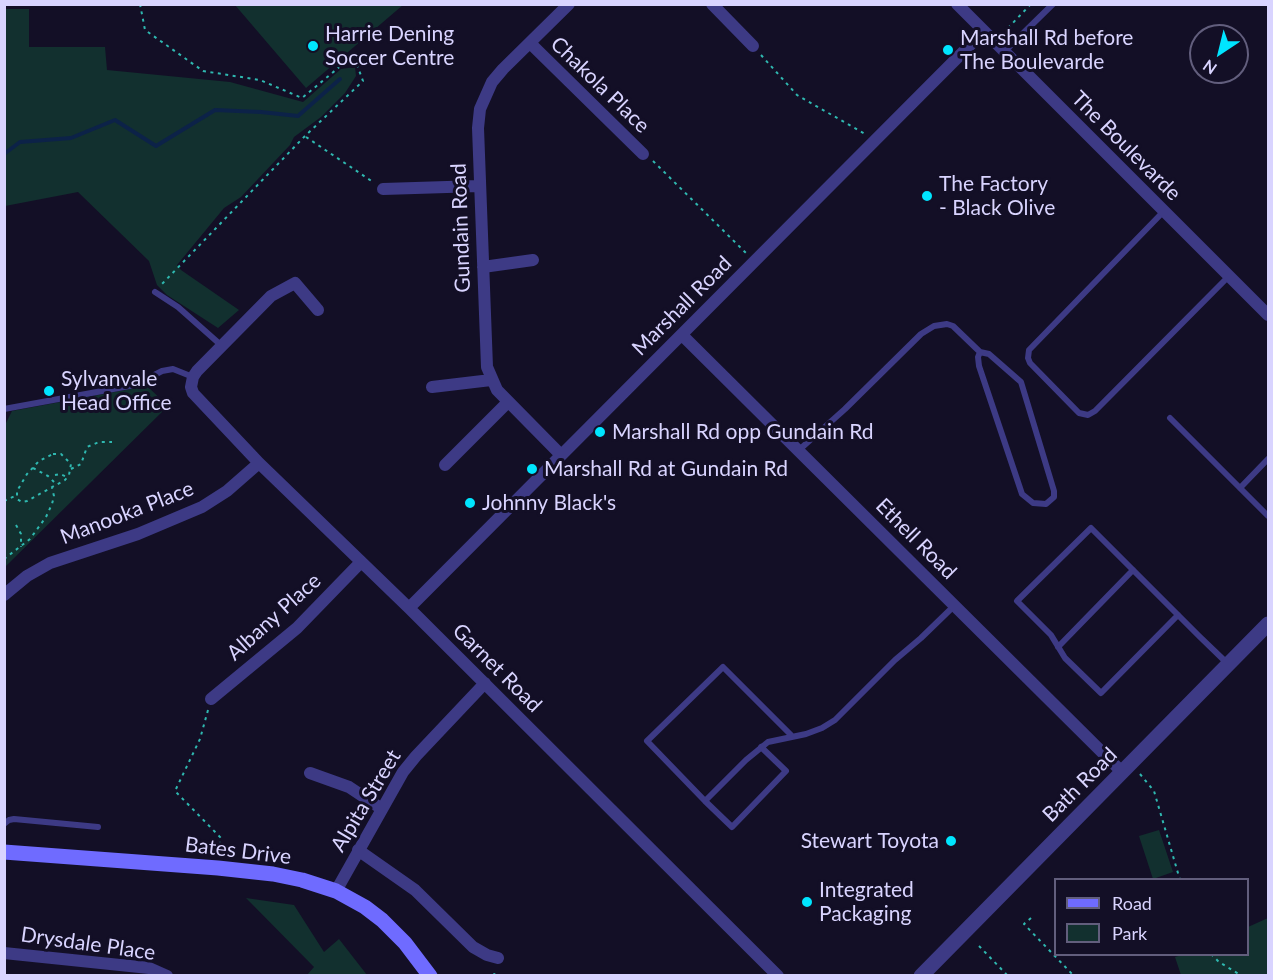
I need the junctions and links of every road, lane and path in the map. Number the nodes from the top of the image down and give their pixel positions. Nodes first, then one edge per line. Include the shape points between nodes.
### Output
1 (140, 4) edge
2 (569, 4) edge
3 (712, 4) edge
4 (957, 4) edge
5 (1031, 4) edge
6 (1053, 4) edge
7 (1008, 28) dead end
8 (983, 32) junction
9 (530, 43) junction
10 (753, 46) joint
11 (1003, 52) junction
12 (305, 136) junction
13 (875, 139) junction
14 (644, 154) joint
15 (479, 186) junction
16 (383, 189) joint
17 (1164, 212) junction
18 (533, 260) dead end
19 (754, 261) junction
20 (483, 267) junction
21 (1229, 276) junction
22 (155, 292) joint
23 (318, 310) dead end
24 (1269, 315) edge
25 (682, 335) junction
26 (222, 346) junction
27 (980, 352) junction
28 (491, 380) junction
29 (192, 382) junction
30 (432, 387) dead end
31 (507, 402) junction
32 (4, 409) edge
33 (1170, 418) dead end
34 (112, 441) dead end
35 (799, 450) junction
36 (561, 455) junction
37 (1269, 459) edge
38 (258, 463) junction
39 (445, 465) dead end
40 (32, 468) junction
41 (71, 469) junction
42 (55, 475) dead end
43 (67, 478) junction
44 (57, 485) junction
45 (52, 488) junction
46 (1240, 488) junction
47 (16, 495) junction
48 (4, 501) edge
49 (1269, 516) edge
50 (16, 525) dead end
51 (21, 546) junction
52 (4, 559) edge
53 (361, 562) junction
54 (1132, 570) junction
55 (4, 595) edge
56 (955, 605) junction
57 (409, 608) junction
58 (1178, 615) junction
59 (1269, 624) edge
60 (1059, 647) junction
61 (1228, 664) junction
62 (485, 683) junction
63 (211, 699) joint
64 (792, 736) junction
65 (761, 747) junction
66 (1127, 767) junction
67 (310, 773) dead end
68 (705, 801) junction
69 (382, 809) junction
70 (4, 824) edge
71 (98, 827) dead end
72 (358, 850) junction
73 (4, 852) edge
74 (218, 868) junction
75 (1180, 878) edge
76 (336, 891) junction
77 (1031, 918) dead end
78 (980, 946) dead end
79 (4, 953) edge
80 (1054, 955) edge
81 (1055, 956) edge
82 (1215, 956) edge
83 (498, 958) dead end
84 (167, 975) edge
85 (430, 975) edge
86 (777, 975) edge
87 (921, 975) edge
88 (1008, 975) edge
89 (1074, 975) edge
90 (1239, 975) edge

1 - 12 path via 145,30 203,71 260,80 302,98 343,64 356,62 363,81
2 - 9 street, Gundain Road
3 - 10 street
4 - 8 street, The Boulevarde
5 - 7 path
6 - 11 lane
8 - 11 street, The Boulevarde
8 - 13 street, Marshall Road
9 - 14 street, Chakola Place
9 - 15 street, Gundain Road via 492,82 480,109
10 - 13 path via 797,95
11 - 17 street, The Boulevarde
12 - 16 path
12 - 22 path
13 - 19 street, Marshall Road
14 - 19 path
15 - 16 street
15 - 20 street, Gundain Road
17 - 21 street, The Boulevarde
17 - 21 lane via 1029,350 1030,363 1079,413 1088,415 1095,411
18 - 20 street
19 - 25 street, Marshall Road
20 - 28 street, Gundain Road via 485,353
21 - 24 street, The Boulevarde
22 - 26 lane
23 - 26 street via 296,283 271,296
25 - 35 street, Ethell Road
25 - 36 street, Marshall Road
26 - 29 street via 202,364
27 - 27 lane via 979,366 1022,494 1033,502 1046,504 1054,497 1054,491 1023,386 989,354
27 - 35 lane via 953,326 929,328
28 - 30 street
28 - 31 street, Gundain Road
29 - 32 lane via 173,369 135,385
29 - 38 street, Garnet Road via 198,400
31 - 36 street, Gundain Road
31 - 39 street
33 - 46 lane
34 - 41 path via 87,447 81,464
35 - 56 street, Ethell Road
36 - 57 street, Marshall Road
37 - 46 lane
38 - 53 street, Garnet Road
38 - 55 street, Manooka Place via 202,507 138,534 50,563
40 - 41 path via 53,454 61,454 68,458
40 - 44 path
40 - 47 path
41 - 43 path
42 - 43 path
43 - 44 path
44 - 45 path
45 - 47 path via 22,502
45 - 51 path via 54,496 46,518
46 - 49 lane
47 - 48 path
50 - 51 path
51 - 52 path
53 - 57 street, Garnet Road
53 - 63 street, Albany Place via 297,628
54 - 58 lane
54 - 60 lane
54 - 60 lane via 1091,528 1017,601
56 - 64 lane via 835,720
56 - 66 street, Ethell Road
57 - 62 street, Garnet Road
58 - 60 lane via 1101,693
58 - 61 lane
59 - 61 street, Bath Road
61 - 66 street, Bath Road
62 - 69 street, Alpita Street via 408,765
62 - 86 street, Garnet Road
63 - 74 path via 200,739 175,790 221,838
64 - 65 lane
64 - 68 lane via 723,667 647,741
65 - 68 lane
65 - 68 lane via 786,771 732,827
66 - 75 path via 1154,791
66 - 87 street, Bath Road
67 - 69 street via 349,787
69 - 72 street, Alpita Street
70 - 71 lane via 14,819
72 - 76 street, Alpita Street
72 - 83 street via 420,894 473,947
73 - 74 main road, Bates Drive
74 - 76 main road, Bates Drive via 273,874
76 - 85 main road, Bates Drive via 382,920
77 - 80 path via 1024,924
78 - 88 path
79 - 84 street, Drysdale Place via 149,968
81 - 89 path
82 - 90 path

